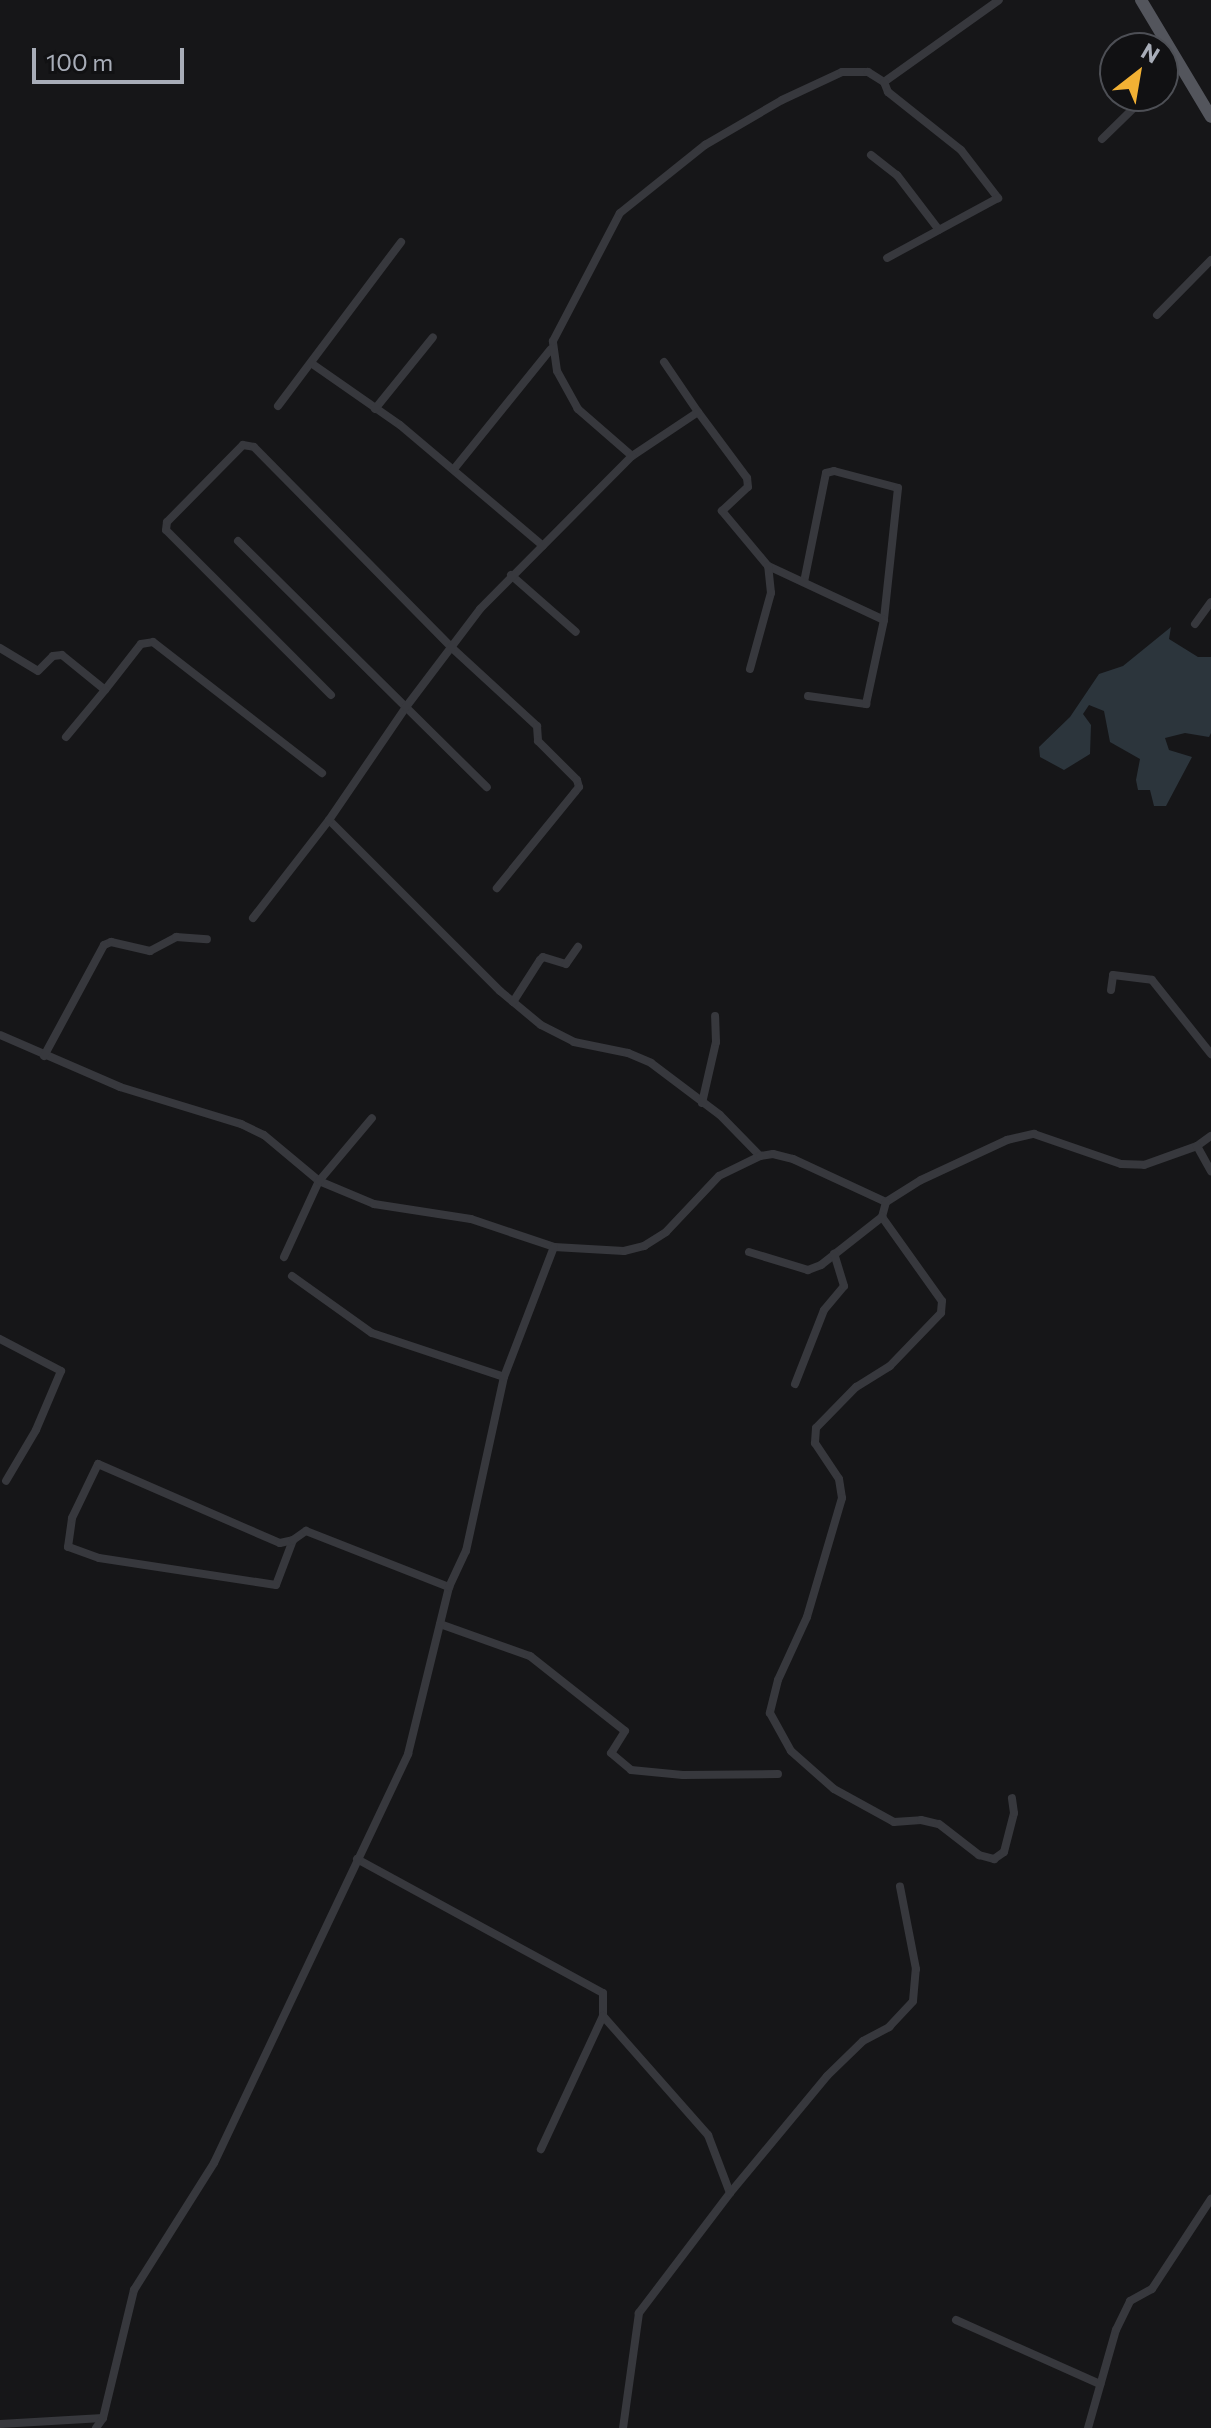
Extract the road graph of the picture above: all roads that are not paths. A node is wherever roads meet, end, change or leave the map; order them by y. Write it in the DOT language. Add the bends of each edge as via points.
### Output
graph roads {
  1 [pos="999,0"];
  2 [pos="1141,0"];
  3 [pos="1160,32"];
  4 [pos="1179,66"];
  5 [pos="884,82"];
  6 [pos="1130,112"];
  7 [pos="1211,117"];
  8 [pos="1102,139"];
  9 [pos="871,155"];
  10 [pos="939,230"];
  11 [pos="401,242"];
  12 [pos="887,258"];
  13 [pos="1211,260"];
  14 [pos="1157,315"];
  15 [pos="433,337"];
  16 [pos="551,349"];
  17 [pos="664,362"];
  18 [pos="311,363"];
  19 [pos="278,406"];
  20 [pos="375,409"];
  21 [pos="698,412"];
  22 [pos="632,456"];
  23 [pos="454,469"];
  24 [pos="238,541"];
  25 [pos="543,546"];
  26 [pos="768,566"];
  27 [pos="511,575"];
  28 [pos="804,582"];
  29 [pos="1211,602"];
  30 [pos="884,620"];
  31 [pos="1195,624"];
  32 [pos="576,632"];
  33 [pos="451,647"];
  34 [pos="0,648"];
  35 [pos="750,669"];
  36 [pos="105,690"];
  37 [pos="331,695"];
  38 [pos="808,696"];
  39 [pos="406,707"];
  40 [pos="66,737"];
  41 [pos="322,773"];
  42 [pos="487,787"];
  43 [pos="329,820"];
  44 [pos="497,888"];
  45 [pos="253,918"];
  46 [pos="207,939"];
  47 [pos="578,947"];
  48 [pos="1111,990"];
  49 [pos="513,1002"];
  50 [pos="715,1016"];
  51 [pos="1,1037"];
  52 [pos="1211,1054"];
  53 [pos="44,1056"];
  54 [pos="702,1103"];
  55 [pos="372,1118"];
  56 [pos="1211,1136"];
  57 [pos="1197,1146"];
  58 [pos="760,1156"];
  59 [pos="1211,1171"];
  60 [pos="319,1181"];
  61 [pos="886,1202"];
  62 [pos="882,1217"];
  63 [pos="554,1247"];
  64 [pos="749,1252"];
  65 [pos="834,1254"];
  66 [pos="284,1257"];
  67 [pos="292,1276"];
  68 [pos="0,1339"];
  69 [pos="504,1377"];
  70 [pos="795,1384"];
  71 [pos="6,1481"];
  72 [pos="293,1540"];
  73 [pos="449,1587"];
  74 [pos="440,1624"];
  75 [pos="778,1774"];
  76 [pos="1012,1798"];
  77 [pos="357,1859"];
  78 [pos="900,1887"];
  79 [pos="603,2016"];
  80 [pos="541,2149"];
  81 [pos="730,2193"];
  82 [pos="1211,2199"];
  83 [pos="956,2320"];
  84 [pos="1100,2384"];
  85 [pos="103,2418"];
  86 [pos="0,2424"];
  87 [pos="96,2428"];
  88 [pos="623,2428"];
  89 [pos="1088,2428"];
  1 -- 5 [label="street"];
  2 -- 3 [label="main road"];
  4 -- 7 [label="main road"];
  5 -- 10 [label="street" via="888,92 961,150 998,198"];
  5 -- 16 [label="street" via="868,72 842,72 782,100 693,155 620,213"];
  6 -- 8 [label="street"];
  9 -- 10 [label="street" via="897,175"];
  10 -- 12 [label="street"];
  11 -- 18 [label="street"];
  13 -- 14 [label="street"];
  15 -- 20 [label="street"];
  16 -- 22 [label="street" via="578,409"];
  16 -- 23 [label="street"];
  17 -- 21 [label="street"];
  18 -- 19 [label="street"];
  18 -- 20 [label="street"];
  20 -- 23 [label="street"];
  21 -- 22 [label="street"];
  21 -- 26 [label="street" via="747,478 748,487 722,511"];
  22 -- 25 [label="street"];
  23 -- 25 [label="street"];
  24 -- 39 [label="street"];
  25 -- 27 [label="street"];
  26 -- 28 [label="street"];
  26 -- 35 [label="street" via="771,593"];
  27 -- 32 [label="street"];
  27 -- 33 [label="street"];
  28 -- 30 [label="street"];
  28 -- 30 [label="street" via="826,473 892,484 899,500"];
  29 -- 31 [label="street"];
  30 -- 38 [label="street" via="866,704"];
  33 -- 37 [label="street" via="254,447 243,445 167,522 166,530"];
  33 -- 39 [label="street"];
  33 -- 44 [label="street" via="537,726 538,741 572,772 579,787"];
  34 -- 36 [label="street" via="38,671 53,656 62,655"];
  36 -- 40 [label="street"];
  36 -- 41 [label="street" via="141,644 153,642"];
  39 -- 42 [label="street"];
  39 -- 43 [label="street"];
  43 -- 45 [label="street"];
  43 -- 49 [label="street"];
  46 -- 53 [label="street" via="176,937 150,951 104,945"];
  47 -- 49 [label="street" via="566,964 540,960"];
  48 -- 52 [label="street" via="1113,975 1152,980"];
  49 -- 54 [label="street" via="574,1042 651,1063"];
  50 -- 54 [label="street" via="715,1053"];
  51 -- 53 [label="street"];
  53 -- 60 [label="street" via="120,1087 241,1124 264,1135"];
  54 -- 58 [label="street"];
  55 -- 60 [label="street"];
  56 -- 57 [label="street"];
  57 -- 59 [label="street"];
  57 -- 61 [label="street" via="1144,1165 1121,1164 1034,1134 1007,1140 935,1173"];
  58 -- 61 [label="street" via="793,1159"];
  58 -- 63 [label="street" via="719,1176 677,1222 644,1246 624,1251"];
  60 -- 63 [label="street" via="374,1204 471,1219"];
  60 -- 66 [label="street"];
  61 -- 62 [label="street"];
  62 -- 65 [label="street"];
  62 -- 76 [label="street" via="942,1301 941,1313 890,1366 856,1387 816,1428 815,1443 839,1479 842,1498 807,1617 778,1680 770,1713 791,1751 834,1789 894,1822 939,1824 979,1855 994,1859 1004,1852 1014,1813"];
  63 -- 69 [label="street"];
  64 -- 65 [label="street" via="808,1270"];
  65 -- 70 [label="street" via="844,1286 824,1310"];
  67 -- 69 [label="street" via="372,1333"];
  68 -- 71 [label="street" via="61,1371 36,1430"];
  69 -- 73 [label="street" via="466,1551"];
  72 -- 72 [label="street" via="280,1543 98,1464 72,1518 68,1547 99,1558 276,1585"];
  72 -- 73 [label="street" via="306,1531"];
  73 -- 74 [label="street"];
  74 -- 75 [label="street" via="530,1656 625,1731 611,1753 631,1770"];
  74 -- 77 [label="street" via="408,1754"];
  77 -- 79 [label="street" via="603,1993"];
  77 -- 85 [label="street" via="214,2163 134,2290"];
  78 -- 81 [label="street" via="916,1969 913,2001 827,2076"];
  79 -- 80 [label="street"];
  79 -- 81 [label="street" via="708,2135"];
  81 -- 88 [label="street" via="639,2313"];
  82 -- 84 [label="street" via="1152,2289 1130,2301"];
  83 -- 84 [label="street"];
  84 -- 89 [label="street"];
  85 -- 86 [label="street"];
  85 -- 87 [label="street"];
}
